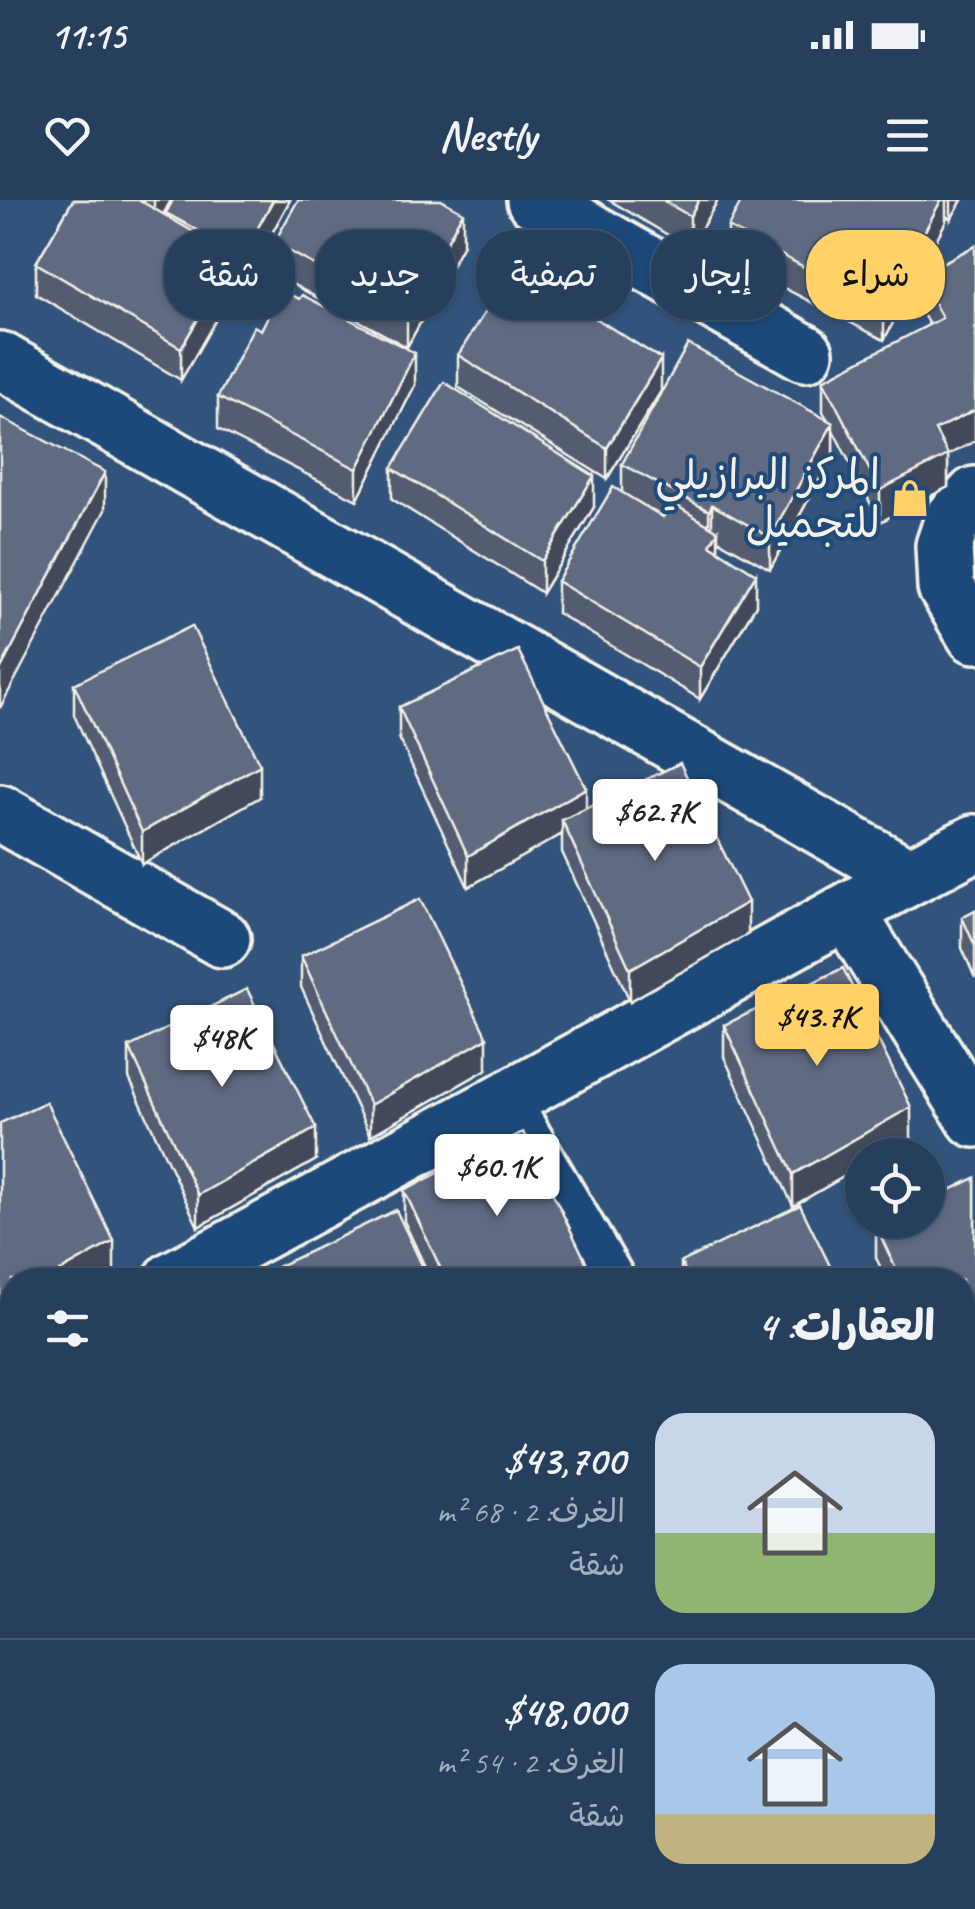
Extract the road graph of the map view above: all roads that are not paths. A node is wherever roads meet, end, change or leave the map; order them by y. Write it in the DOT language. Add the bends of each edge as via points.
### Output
graph roads {
  1 [pos="535,200"];
  2 [pos="805,353"];
  3 [pos="0,360"];
  4 [pos="975,495"];
  5 [pos="975,635"];
  6 [pos="0,813"];
  7 [pos="975,844"];
  8 [pos="909,877"];
  9 [pos="847,912"];
  10 [pos="222,939"];
  11 [pos="502,1102"];
  12 [pos="975,1119"];
  13 [pos="195,1268"];
  14 [pos="599,1268"];
  1 -- 2 [label="street"];
  3 -- 8 [label="street"];
  4 -- 5 [label="street" via="953,519 944,546 946,587"];
  6 -- 10 [label="street"];
  7 -- 8 [label="street"];
  8 -- 9 [label="street"];
  9 -- 11 [label="street"];
  9 -- 12 [label="street"];
  11 -- 13 [label="street"];
  11 -- 14 [label="street"];
}
